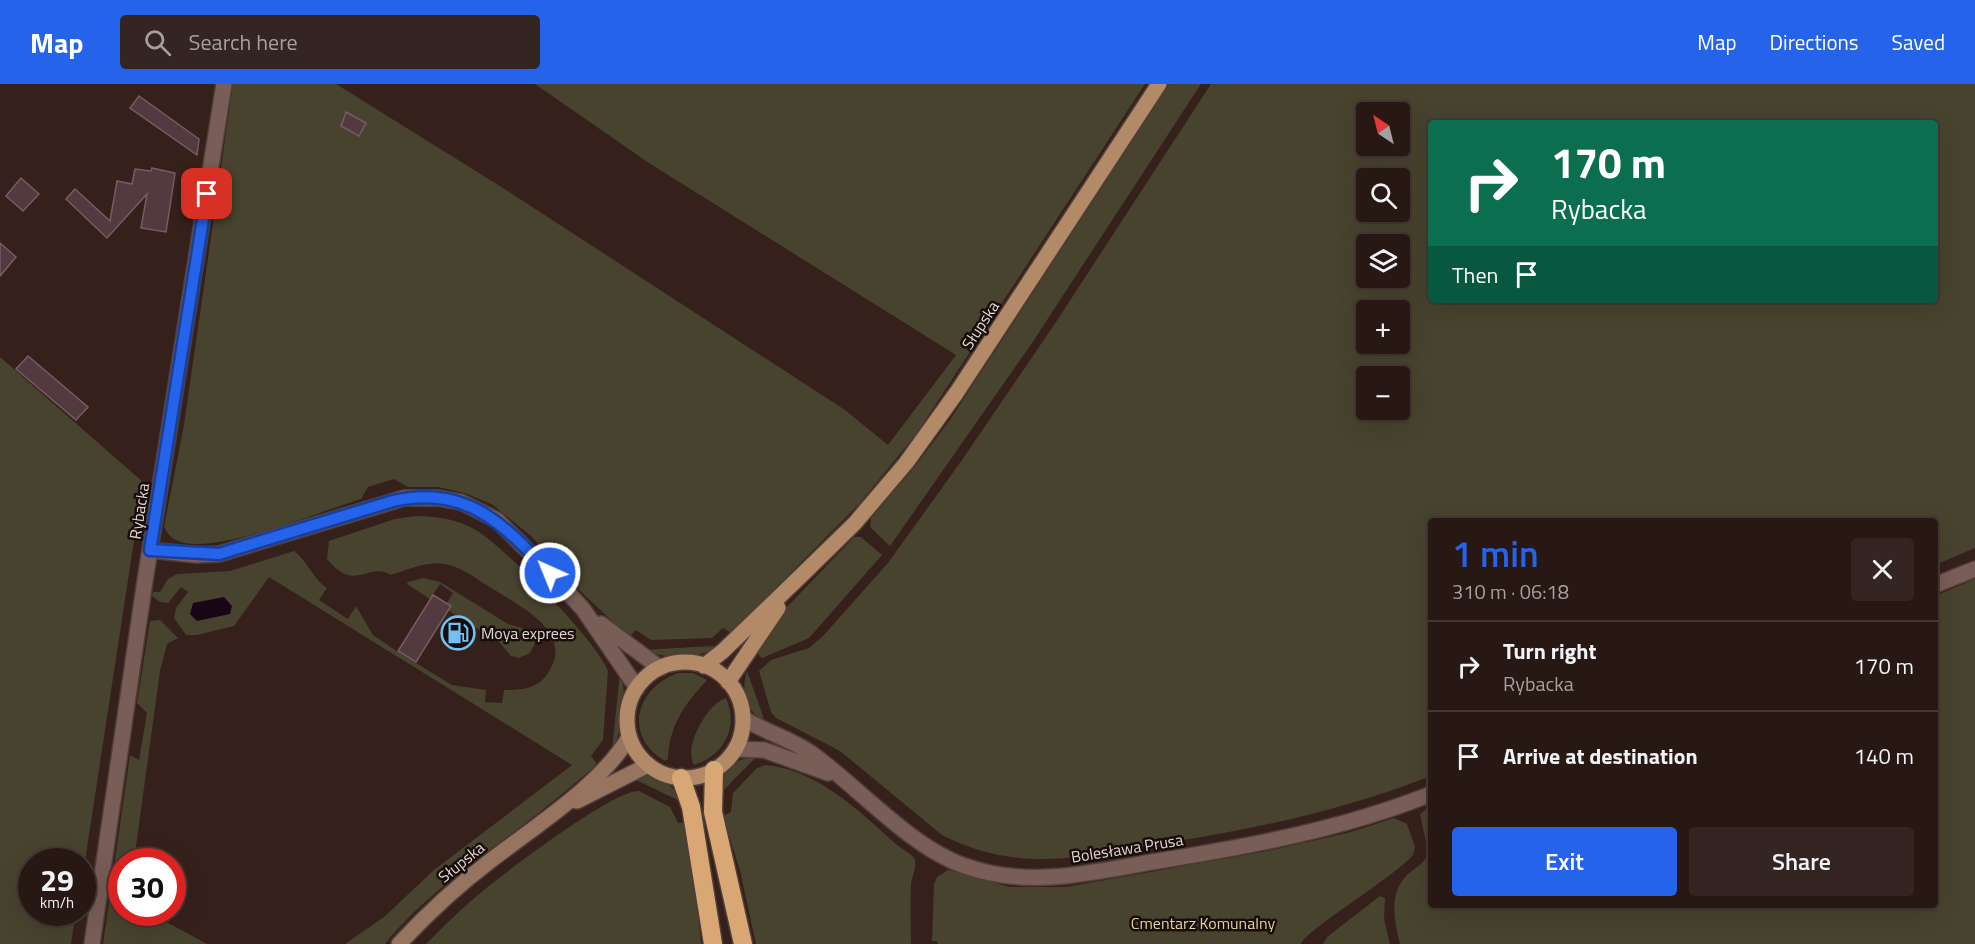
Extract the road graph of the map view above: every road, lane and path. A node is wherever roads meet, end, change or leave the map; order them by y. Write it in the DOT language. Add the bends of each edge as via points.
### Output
graph roads {
  1 [pos="224,84"];
  2 [pos="1159,84"];
  3 [pos="150,550"];
  4 [pos="809,568"];
  5 [pos="1975,568"];
  6 [pos="1938,584"];
  7 [pos="582,609"];
  8 [pos="704,666"];
  9 [pos="660,668"];
  10 [pos="728,682"];
  11 [pos="637,688"];
  12 [pos="743,718"];
  13 [pos="629,737"];
  14 [pos="735,749"];
  15 [pos="648,765"];
  16 [pos="714,771"];
  17 [pos="681,778"];
  18 [pos="850,782"];
  19 [pos="1428,795"];
  20 [pos="553,814"];
  21 [pos="92,944"];
  22 [pos="399,944"];
  23 [pos="712,944"];
  24 [pos="743,944"];
  1 -- 3 [label="street, Rybacka"];
  2 -- 4 [label="main road, Słupska" via="924,439 866,510"];
  3 -- 7 [label="street" via="219,554 393,501 438,498 472,506 497,520"];
  3 -- 21 [label="street, Rybacka"];
  4 -- 8 [label="main road, Słupska"];
  4 -- 10 [label="main road, Słupska" via="765,624"];
  5 -- 6 [label="street"];
  7 -- 9 [label="street"];
  7 -- 11 [label="street"];
  8 -- 9 [label="main road" via="682,662"];
  8 -- 10 [label="main road"];
  9 -- 11 [label="main road"];
  10 -- 12 [label="main road" via="736,693"];
  11 -- 13 [label="main road" via="627,711"];
  12 -- 14 [label="main road"];
  12 -- 18 [label="street, Bolesława Prusa" via="813,754"];
  13 -- 15 [label="main road"];
  13 -- 20 [label="main road, Słupska" via="617,756"];
  14 -- 16 [label="main road"];
  14 -- 18 [label="street, Bolesława Prusa" via="764,750"];
  15 -- 17 [label="main road"];
  15 -- 20 [label="main road, Słupska"];
  16 -- 17 [label="main road"];
  16 -- 24 [label="highway" via="713,812"];
  17 -- 23 [label="highway" via="691,807"];
  18 -- 19 [label="street, Bolesława Prusa" via="936,853 963,866 1027,879 1069,876 1245,847 1349,822"];
  20 -- 22 [label="main road, Słupska" via="462,883"];
}
